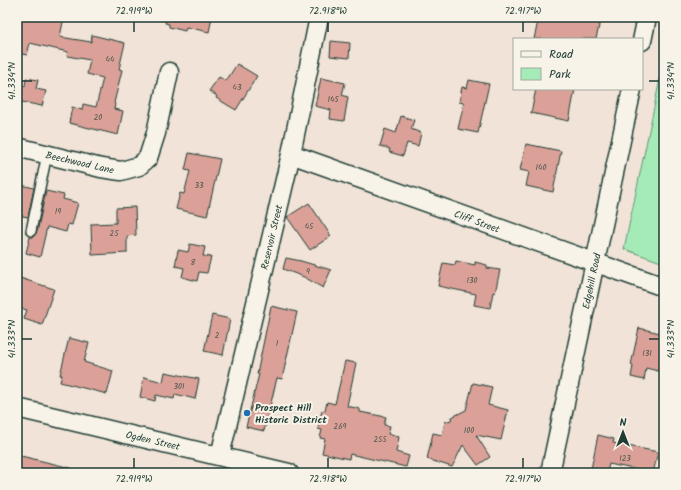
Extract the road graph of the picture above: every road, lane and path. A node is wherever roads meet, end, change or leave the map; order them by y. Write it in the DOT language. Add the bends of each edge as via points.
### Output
graph roads {
  1 [pos="319,17"];
  2 [pos="647,17"];
  3 [pos="643,38"];
  4 [pos="168,72"];
  5 [pos="632,90"];
  6 [pos="17,147"];
  7 [pos="47,154"];
  8 [pos="291,154"];
  9 [pos="31,231"];
  10 [pos="595,263"];
  11 [pos="664,287"];
  12 [pos="17,408"];
  13 [pos="220,456"];
  14 [pos="289,473"];
  15 [pos="550,473"];
  1 -- 8 [label="street, Reservoir Street"];
  2 -- 3 [label="street"];
  4 -- 7 [label="street, Beechwood Lane" via="148,158 139,166 121,171"];
  5 -- 10 [label="street, Edgehill Road"];
  6 -- 7 [label="street, Beechwood Lane"];
  7 -- 9 [label="lane"];
  8 -- 10 [label="street, Cliff Street"];
  8 -- 13 [label="street, Reservoir Street"];
  10 -- 11 [label="street, Cliff Street"];
  10 -- 15 [label="street, Edgehill Road"];
  12 -- 13 [label="street, Ogden Street"];
  13 -- 14 [label="street, Ogden Street"];
}
